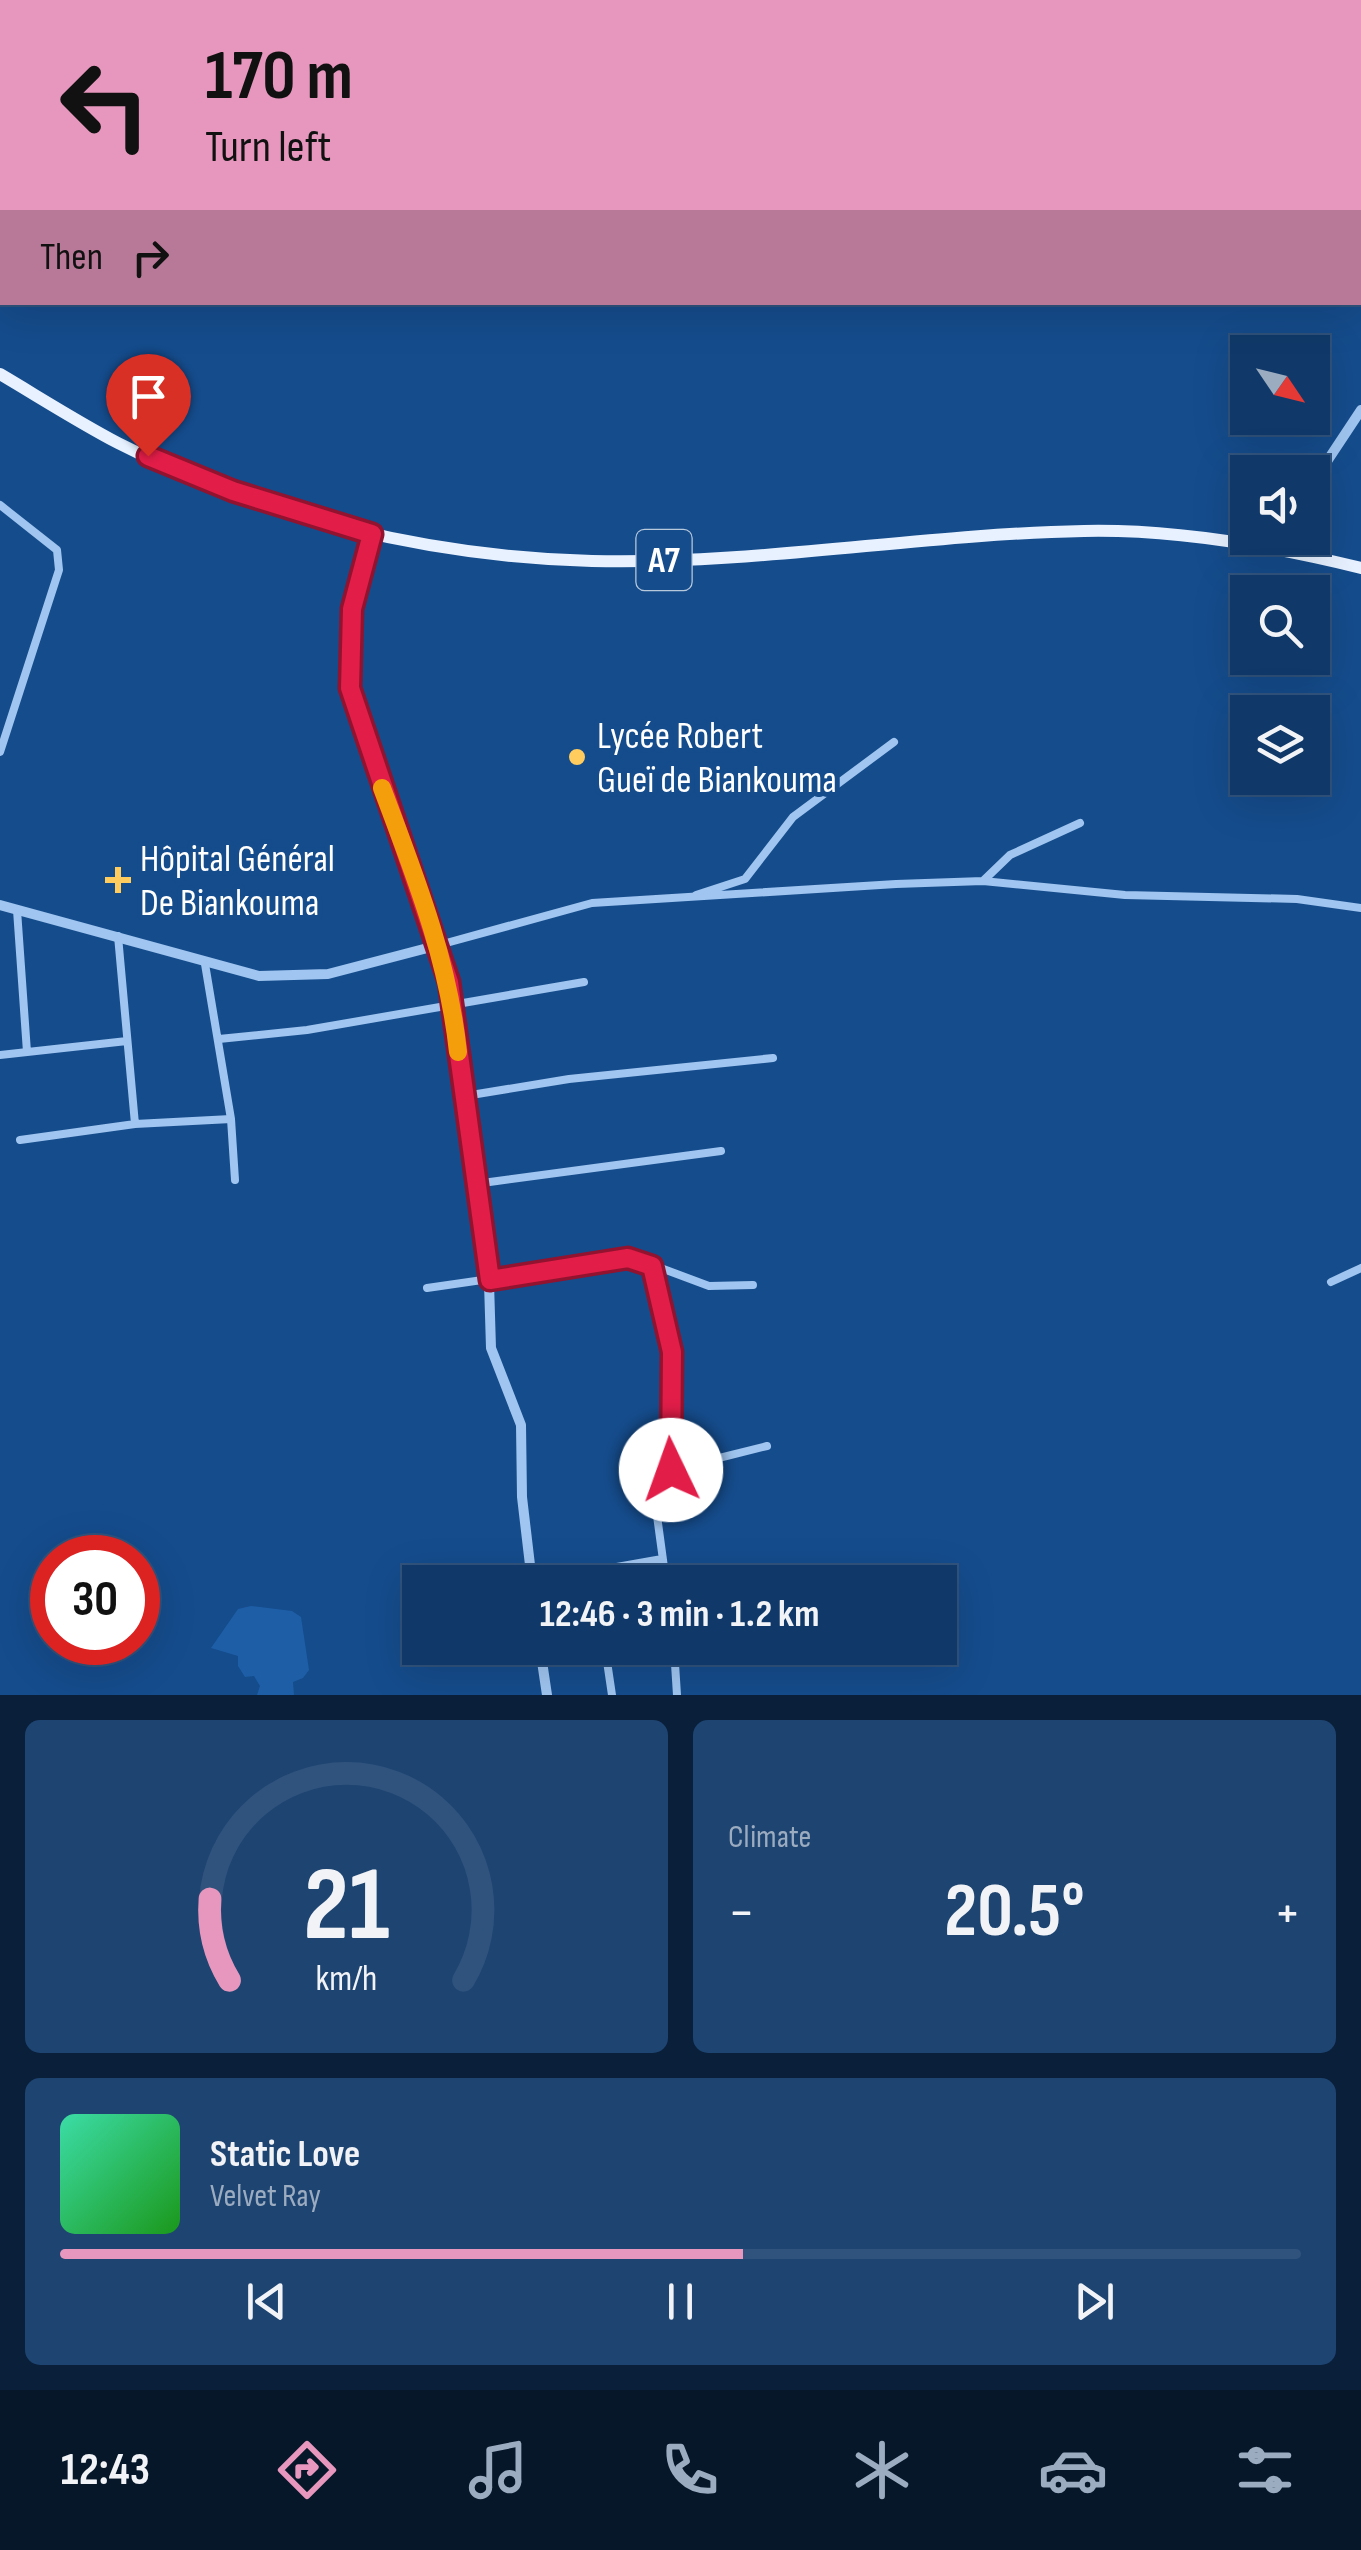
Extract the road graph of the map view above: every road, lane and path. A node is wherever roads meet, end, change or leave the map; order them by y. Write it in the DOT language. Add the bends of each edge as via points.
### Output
graph roads {
  1 [pos="0,374"];
  2 [pos="1361,410"];
  3 [pos="1330,457"];
  4 [pos="0,505"];
  5 [pos="372,534"];
  6 [pos="1230,542"];
  7 [pos="1306,555"];
  8 [pos="1361,568"];
  9 [pos="894,742"];
  10 [pos="0,752"];
  11 [pos="1080,822"];
  12 [pos="983,881"];
  13 [pos="692,897"];
  14 [pos="0,906"];
  15 [pos="1361,908"];
  16 [pos="17,910"];
  17 [pos="118,936"];
  18 [pos="439,945"];
  19 [pos="204,964"];
  20 [pos="584,982"];
  21 [pos="453,1003"];
  22 [pos="219,1039"];
  23 [pos="128,1041"];
  24 [pos="28,1052"];
  25 [pos="0,1055"];
  26 [pos="773,1058"];
  27 [pos="465,1096"];
  28 [pos="232,1119"];
  29 [pos="135,1124"];
  30 [pos="20,1140"];
  31 [pos="721,1151"];
  32 [pos="235,1180"];
  33 [pos="474,1184"];
  34 [pos="652,1266"];
  35 [pos="1361,1268"];
  36 [pos="490,1280"];
  37 [pos="1331,1282"];
  38 [pos="753,1284"];
  39 [pos="427,1288"];
  40 [pos="767,1446"];
  41 [pos="671,1470"];
  42 [pos="662,1558"];
  43 [pos="530,1565"];
  44 [pos="619,1565"];
  45 [pos="663,1565"];
  46 [pos="543,1665"];
  47 [pos="608,1665"];
  48 [pos="675,1665"];
  49 [pos="547,1695"];
  50 [pos="612,1695"];
  51 [pos="678,1695"];
  1 -- 5 [label="main road, A7" via="119,444 206,482"];
  2 -- 3 [label="street"];
  4 -- 10 [label="street" via="57,550 60,570"];
  5 -- 6 [label="main road, A7" via="590,561 698,560 1088,531"];
  5 -- 18 [label="street" via="352,609 350,688"];
  7 -- 8 [label="main road, A7"];
  9 -- 13 [label="street" via="794,816 745,879"];
  11 -- 12 [label="street" via="1010,855"];
  12 -- 13 [label="street"];
  12 -- 15 [label="street"];
  13 -- 18 [label="street" via="592,903"];
  14 -- 16 [label="street"];
  16 -- 17 [label="street"];
  16 -- 24 [label="street"];
  17 -- 19 [label="street"];
  17 -- 23 [label="street"];
  18 -- 19 [label="street" via="328,974 259,976"];
  18 -- 21 [label="street"];
  19 -- 22 [label="street"];
  20 -- 21 [label="street"];
  21 -- 22 [label="street"];
  21 -- 27 [label="street"];
  22 -- 28 [label="street"];
  23 -- 24 [label="street"];
  23 -- 29 [label="street"];
  24 -- 25 [label="street"];
  26 -- 27 [label="street"];
  27 -- 33 [label="street"];
  28 -- 29 [label="street"];
  28 -- 32 [label="street"];
  29 -- 30 [label="street"];
  31 -- 33 [label="street"];
  33 -- 36 [label="street"];
  34 -- 36 [label="street" via="618,1259"];
  34 -- 38 [label="street" via="709,1286"];
  34 -- 41 [label="street" via="672,1352"];
  35 -- 37 [label="street"];
  36 -- 39 [label="street"];
  36 -- 43 [label="street" via="491,1348 521,1426"];
  40 -- 41 [label="street"];
  41 -- 42 [label="street" via="655,1491"];
  42 -- 44 [label="street"];
  42 -- 45 [label="street"];
  46 -- 49 [label="street"];
  47 -- 50 [label="street"];
  48 -- 51 [label="street"];
}
